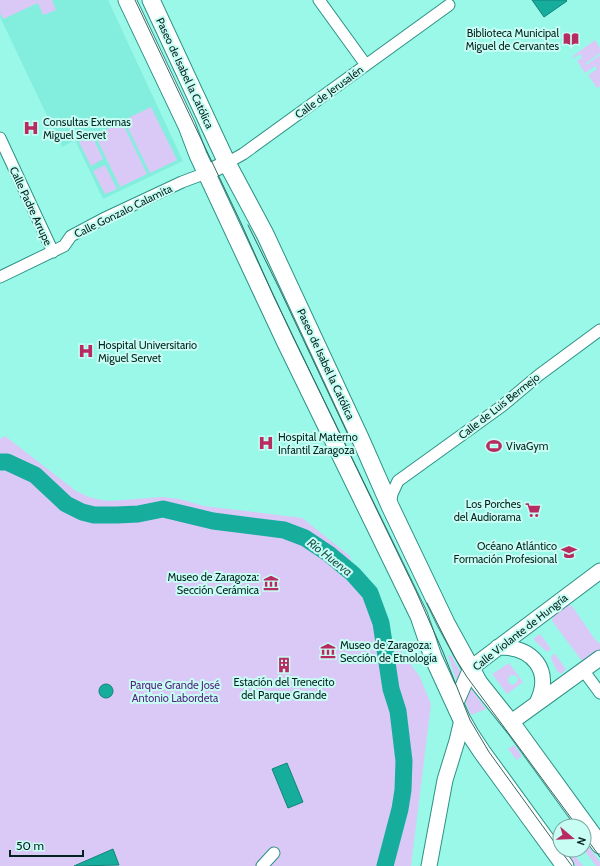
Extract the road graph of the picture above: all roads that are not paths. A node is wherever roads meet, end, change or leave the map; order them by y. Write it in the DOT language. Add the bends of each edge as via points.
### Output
graph roads {
  1 [pos="127,0"];
  2 [pos="151,0"];
  3 [pos="319,0"];
  4 [pos="449,5"];
  5 [pos="366,65"];
  6 [pos="0,138"];
  7 [pos="227,163"];
  8 [pos="206,173"];
  9 [pos="53,252"];
  10 [pos="0,277"];
  11 [pos="600,330"];
  12 [pos="377,474"];
  13 [pos="398,481"];
  14 [pos="390,506"];
  15 [pos="600,571"];
  16 [pos="498,647"];
  17 [pos="600,658"];
  18 [pos="471,668"];
  19 [pos="583,670"];
  20 [pos="600,693"];
  21 [pos="537,703"];
  22 [pos="459,712"];
  23 [pos="510,723"];
  24 [pos="600,845"];
  25 [pos="274,853"];
  26 [pos="262,866"];
  27 [pos="429,866"];
  28 [pos="565,866"];
  1 -- 8 [label="main road, Paseo de Isabel la Católica" via="187,126"];
  2 -- 7 [label="main road, Paseo de Isabel la Católica"];
  3 -- 5 [label="street"];
  4 -- 5 [label="street, Calle de Jerusalén"];
  5 -- 7 [label="street, Calle de Jerusalén"];
  6 -- 9 [label="street, Calle Padre Arrupe"];
  7 -- 8 [label="main road, Calle de Jerusalén"];
  7 -- 12 [label="main road, Paseo de Isabel la Católica" via="264,234"];
  8 -- 9 [label="street, Calle Gonzalo Calamita" via="103,219 71,236 64,246"];
  8 -- 22 [label="main road, Paseo de Isabel la Católica" via="419,616 433,657"];
  9 -- 10 [label="street, Calle Gonzalo Calamita"];
  11 -- 13 [label="street, Calle de Luis Bermejo" via="502,406"];
  12 -- 13 [label="street"];
  12 -- 14 [label="main road, Paseo de Isabel la Católica"];
  13 -- 14 [label="street"];
  14 -- 18 [label="main road, Paseo de Isabel la Católica" via="446,623"];
  15 -- 16 [label="main road, Calle Violante de Hungría"];
  16 -- 18 [label="main road, Calle Violante de Hungría"];
  16 -- 21 [label="main road" via="523,651 537,663 542,673 543,684 542,694"];
  17 -- 19 [label="main road"];
  18 -- 22 [label="main road, Calle Violante de Hungría"];
  18 -- 23 [label="main road, Paseo de Isabel la Católica" via="479,683"];
  19 -- 20 [label="street"];
  19 -- 21 [label="main road"];
  21 -- 23 [label="main road"];
  22 -- 27 [label="main road, Calle Violante de Hungría" via="457,741 443,786"];
  22 -- 28 [label="main road, Paseo de Isabel la Católica" via="482,752"];
  23 -- 24 [label="main road, Paseo de Isabel la Católica"];
  25 -- 26 [label="street"];
}
